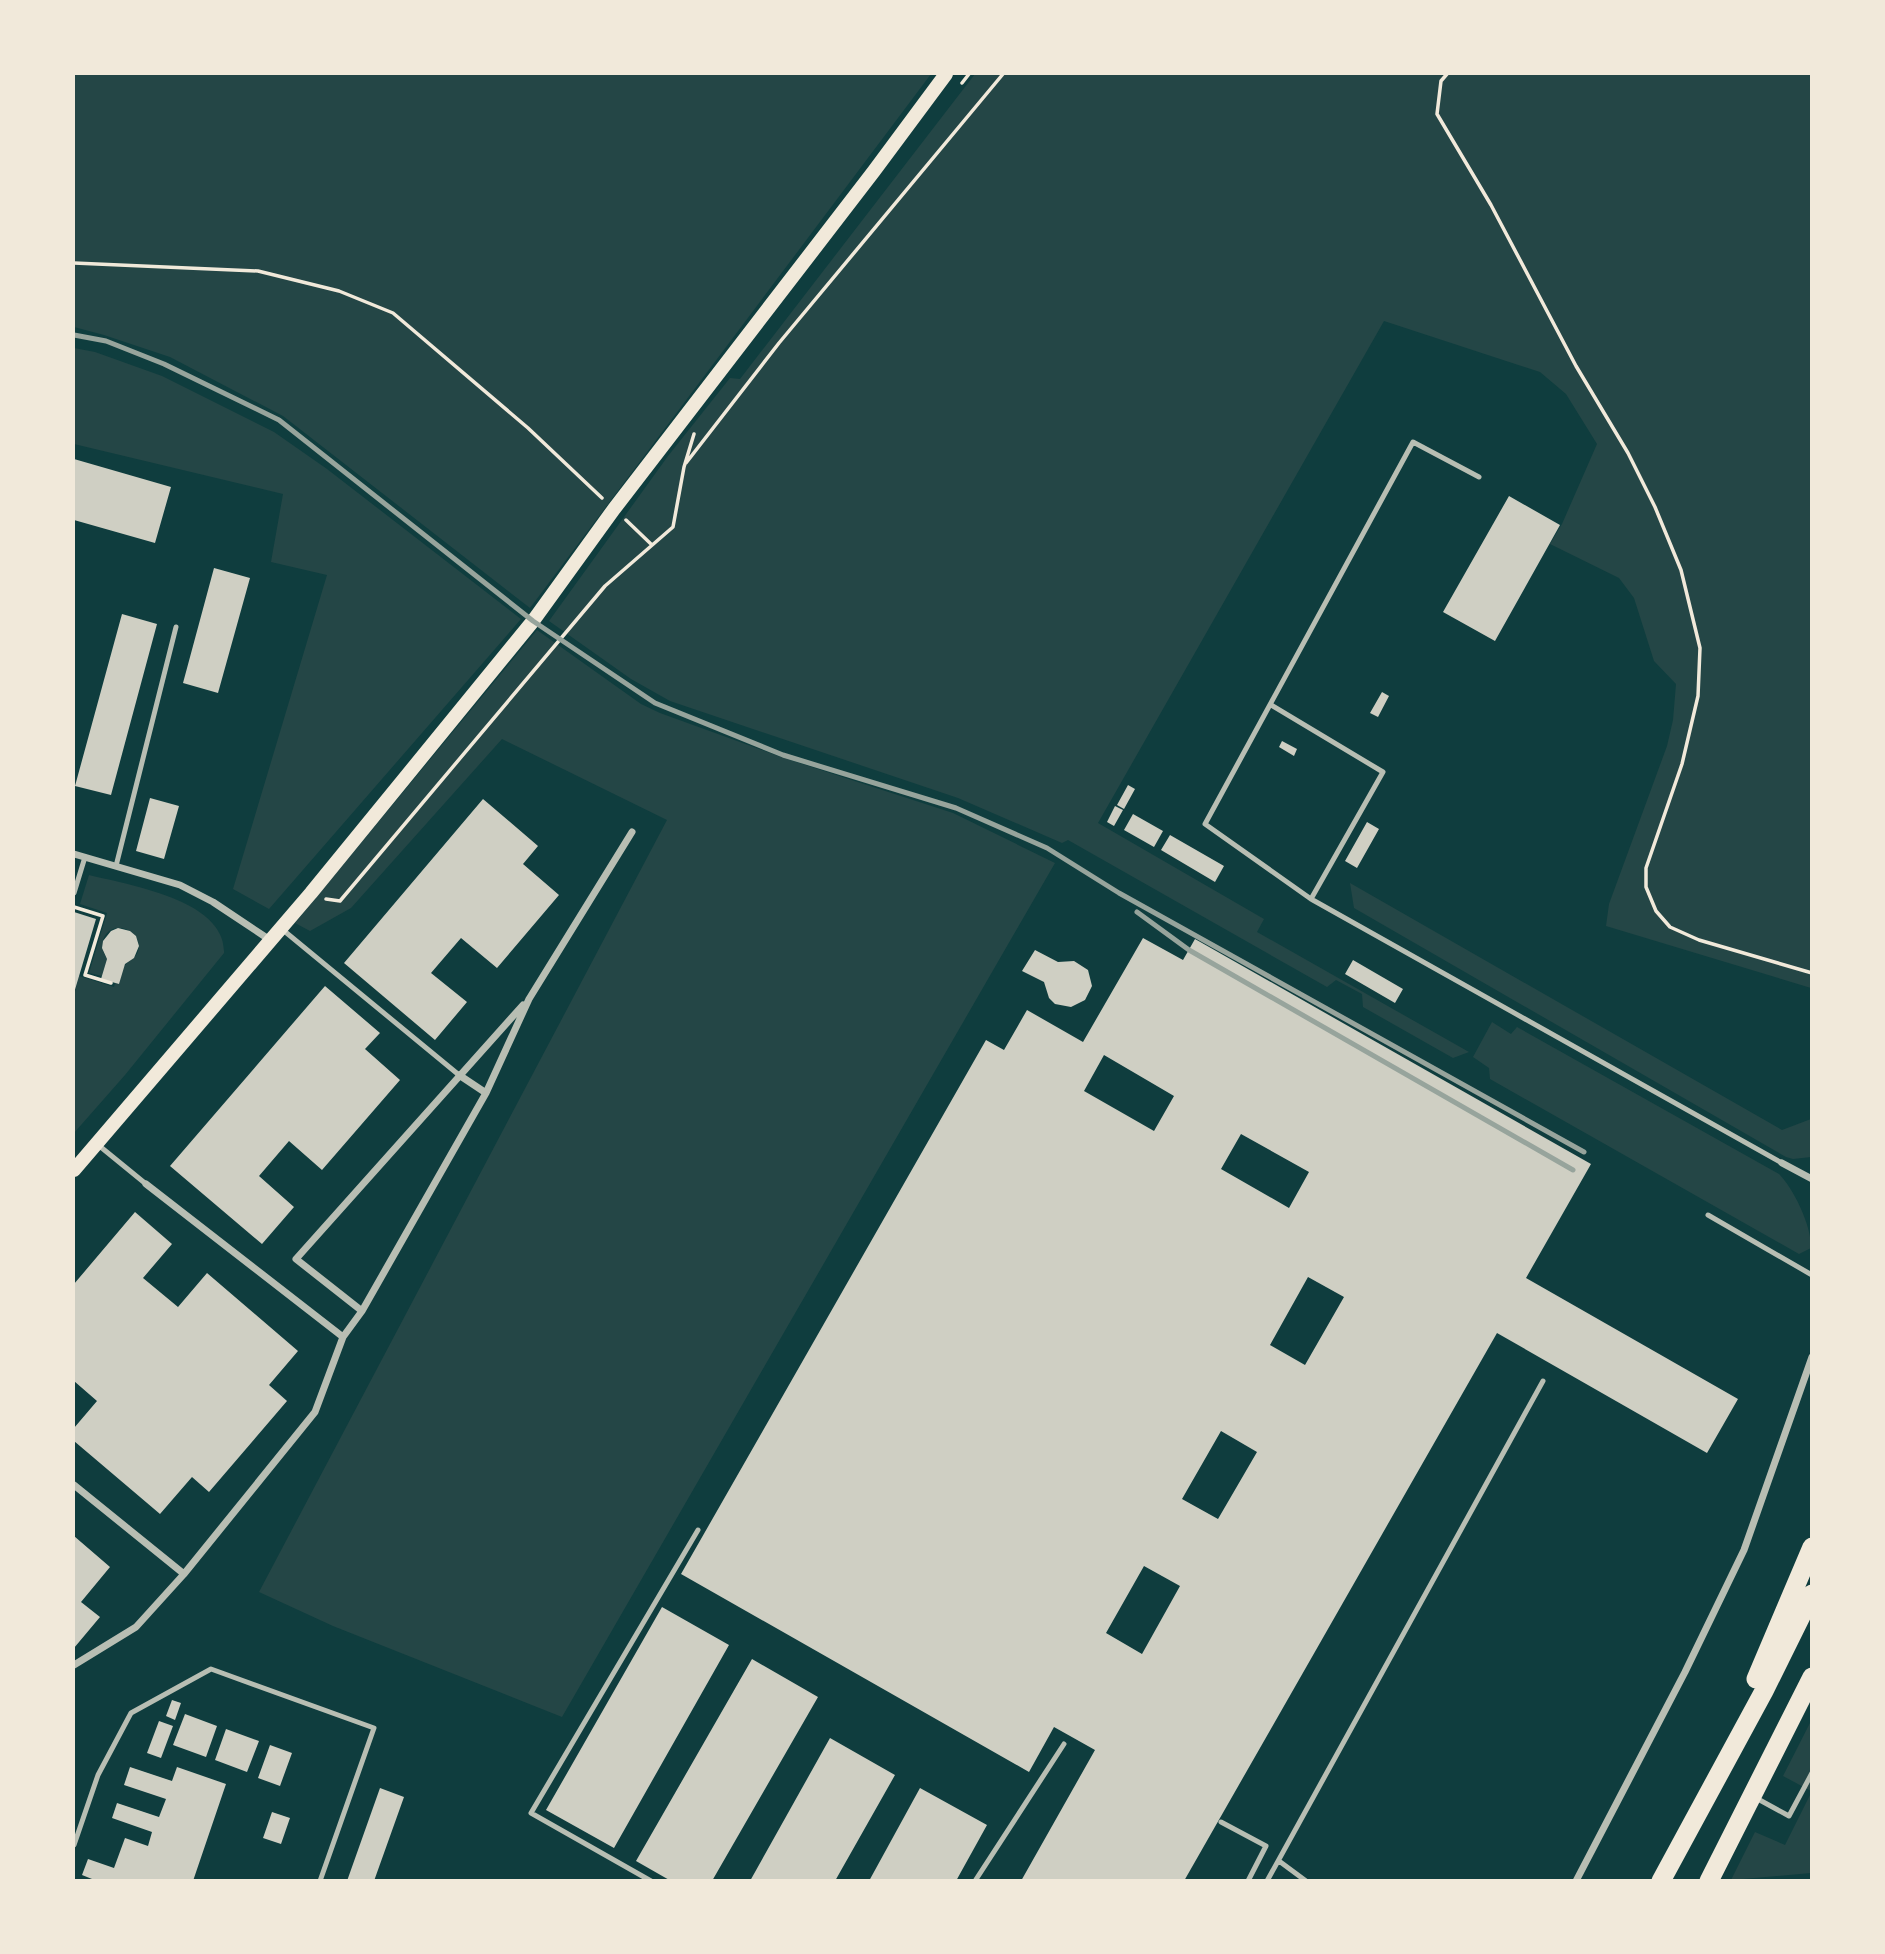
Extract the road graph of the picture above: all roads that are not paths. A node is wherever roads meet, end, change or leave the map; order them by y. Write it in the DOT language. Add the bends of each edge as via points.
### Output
graph roads {
  1 [pos="946,74"];
  2 [pos="1479,477"];
  3 [pos="176,627"];
  4 [pos="1272,705"];
  5 [pos="632,832"];
  6 [pos="74,854"];
  7 [pos="85,857"];
  8 [pos="116,866"];
  9 [pos="74,893"];
  10 [pos="1311,899"];
  11 [pos="281,928"];
  12 [pos="270,940"];
  13 [pos="529,999"];
  14 [pos="458,1075"];
  15 [pos="486,1093"];
  16 [pos="96,1144"];
  17 [pos="1782,1163"];
  18 [pos="74,1170"];
  19 [pos="1811,1179"];
  20 [pos="146,1184"];
  21 [pos="1708,1215"];
  22 [pos="1811,1275"];
  23 [pos="362,1311"];
  24 [pos="343,1337"];
  25 [pos="1811,1357"];
  26 [pos="1542,1381"];
  27 [pos="74,1485"];
  28 [pos="698,1530"];
  29 [pos="1811,1547"];
  30 [pos="184,1574"];
  31 [pos="1811,1594"];
  32 [pos="74,1665"];
  33 [pos="1811,1677"];
  34 [pos="1064,1744"];
  35 [pos="1811,1773"];
  36 [pos="1753,1796"];
  37 [pos="1694,1821"];
  38 [pos="1222,1822"];
  39 [pos="74,1845"];
  40 [pos="1279,1861"];
  41 [pos="320,1881"];
  42 [pos="651,1881"];
  43 [pos="975,1881"];
  44 [pos="1248,1881"];
  45 [pos="1267,1881"];
  46 [pos="1306,1881"];
  47 [pos="1576,1881"];
  48 [pos="1661,1881"];
  49 [pos="1709,1881"];
  1 -- 11 [label="main road" via="533,621"];
  2 -- 4 [label="lane" via="1413,442"];
  3 -- 8 [label="lane"];
  4 -- 10 [label="lane" via="1205,824"];
  4 -- 10 [label="lane" via="1383,772"];
  5 -- 13 [label="street"];
  6 -- 7 [label="street"];
  7 -- 8 [label="street"];
  7 -- 9 [label="lane"];
  8 -- 12 [label="street" via="180,886"];
  10 -- 17 [label="lane"];
  11 -- 12 [label="main road"];
  11 -- 14 [label="lane"];
  12 -- 16 [label="main road"];
  13 -- 14 [label="street"];
  13 -- 15 [label="street"];
  14 -- 15 [label="street"];
  14 -- 23 [label="street" via="296,1259"];
  15 -- 23 [label="street"];
  16 -- 18 [label="main road"];
  16 -- 20 [label="lane"];
  17 -- 19 [label="street"];
  20 -- 24 [label="street"];
  21 -- 22 [label="lane"];
  23 -- 24 [label="street"];
  24 -- 30 [label="street" via="315,1412"];
  25 -- 47 [label="street" via="1744,1550"];
  26 -- 40 [label="lane"];
  27 -- 30 [label="street"];
  28 -- 42 [label="lane" via="531,1813"];
  29 -- 37 [label="highway"];
  30 -- 32 [label="street" via="136,1627"];
  31 -- 37 [label="highway"];
  33 -- 36 [label="highway"];
  34 -- 43 [label="lane"];
  35 -- 36 [label="lane" via="1789,1816"];
  36 -- 49 [label="highway"];
  37 -- 48 [label="highway"];
  38 -- 44 [label="lane" via="1266,1846"];
  39 -- 41 [label="lane" via="98,1775 131,1713 211,1669 374,1728"];
  40 -- 45 [label="lane"];
  40 -- 46 [label="lane"];
}
